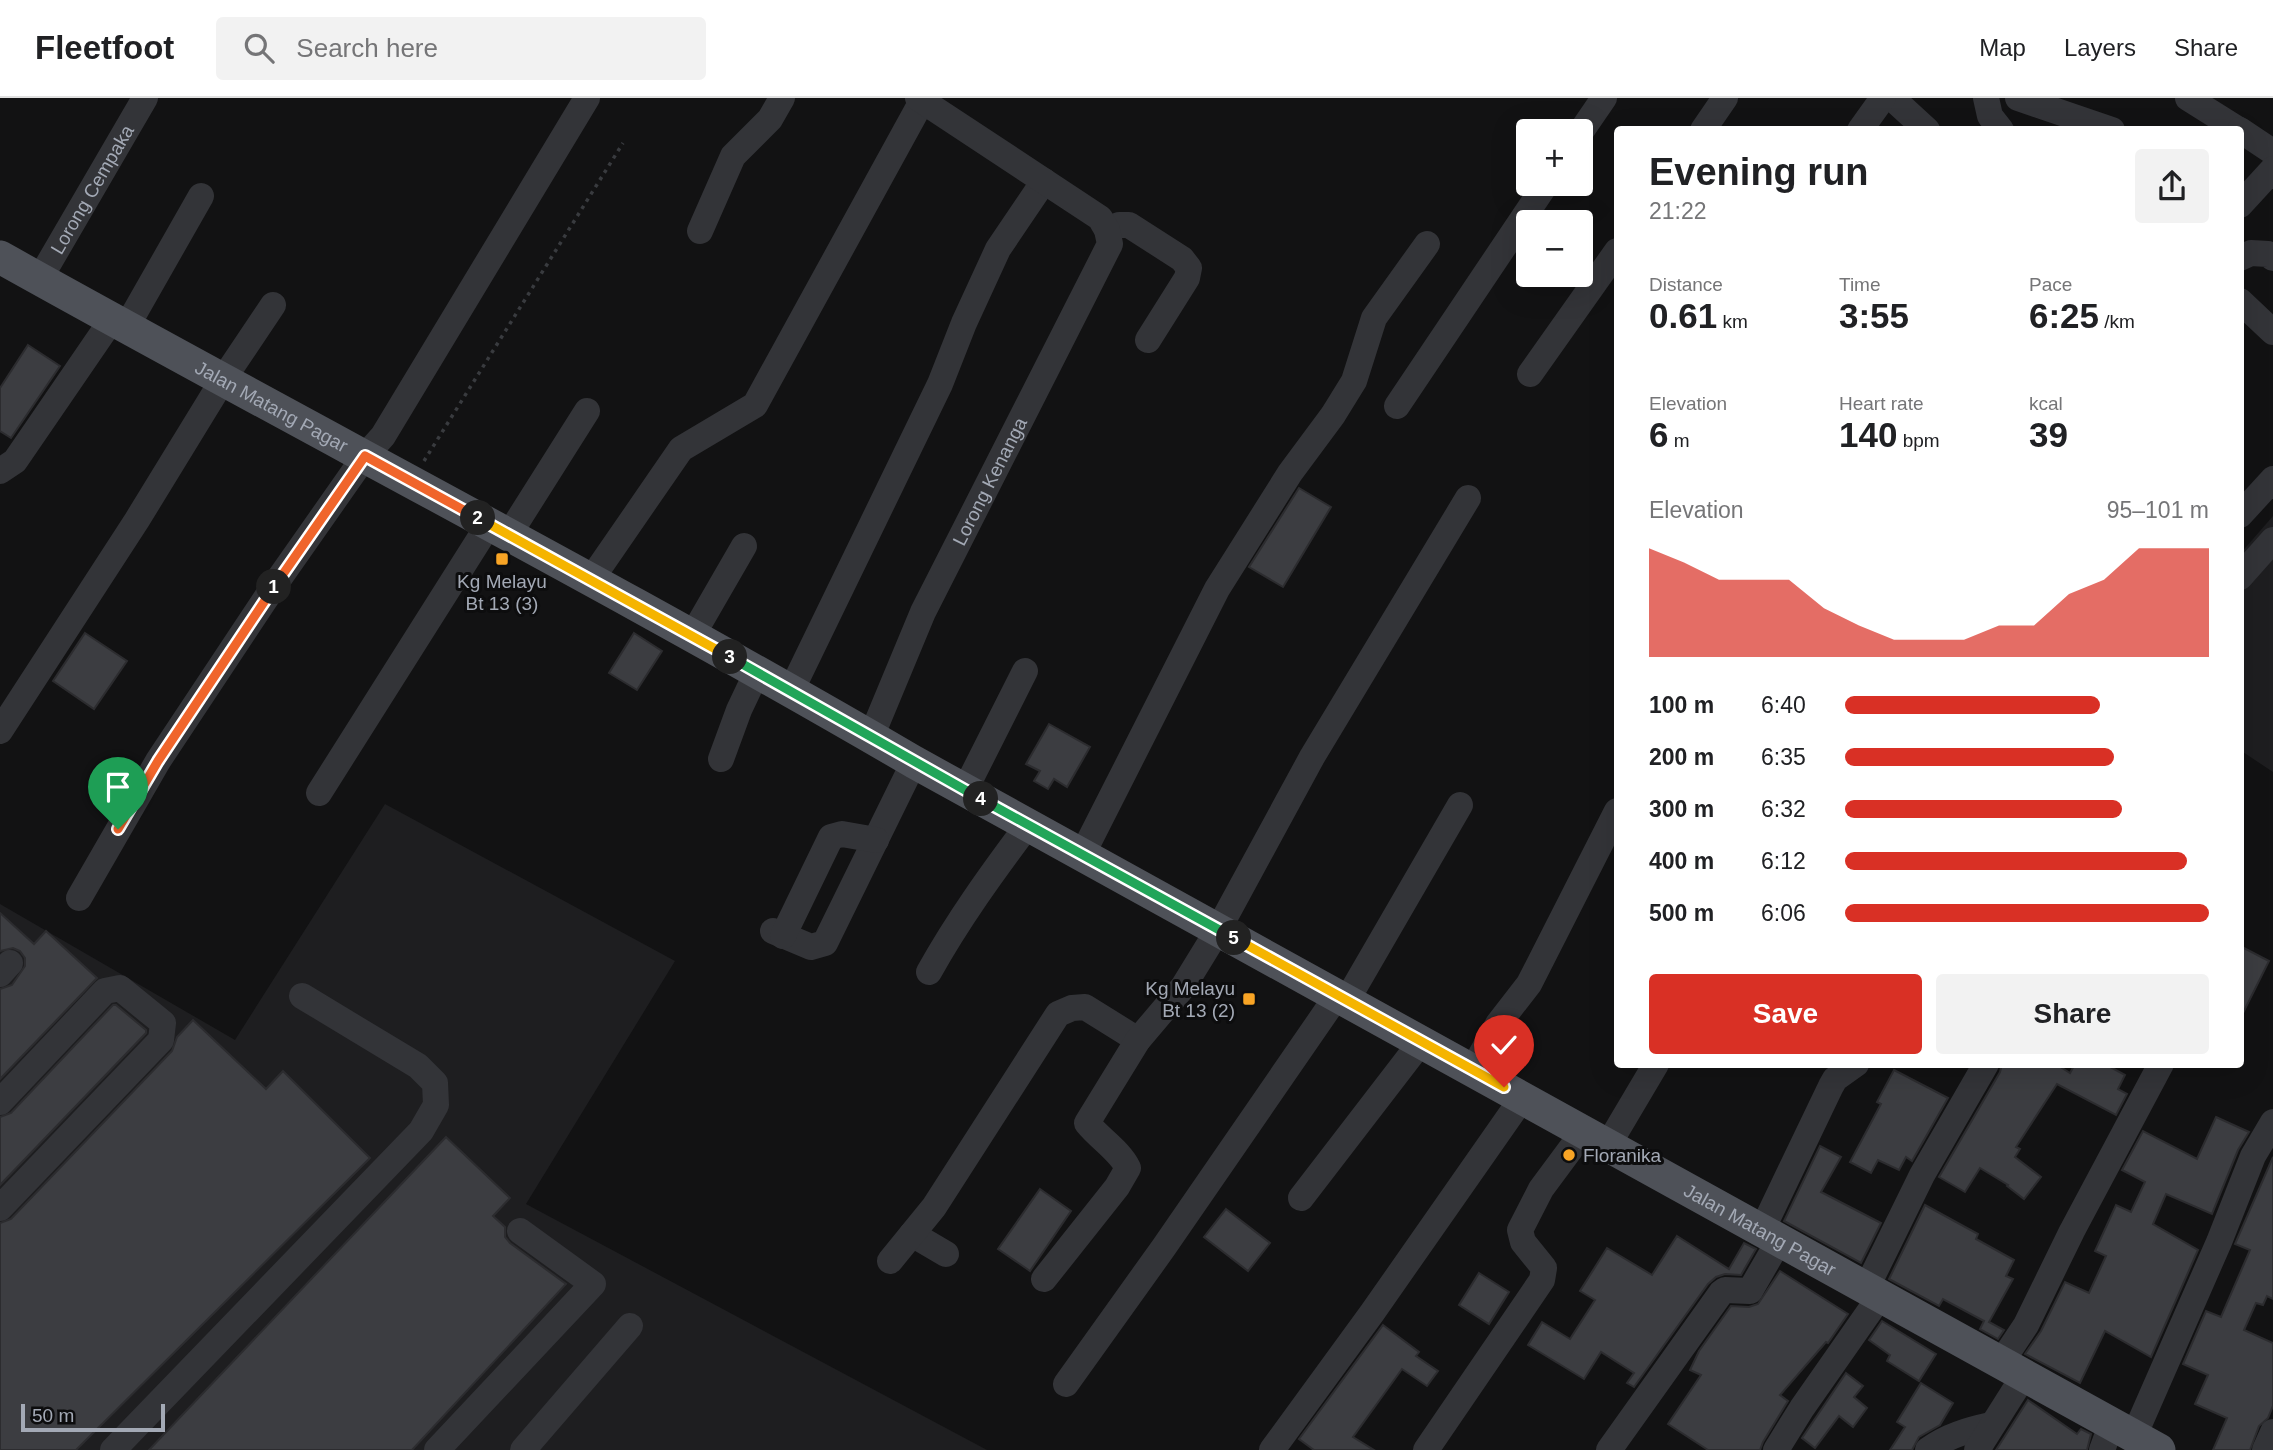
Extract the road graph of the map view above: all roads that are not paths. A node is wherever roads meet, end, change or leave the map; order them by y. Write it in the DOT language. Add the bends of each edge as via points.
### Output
graph roads {
  1 [pos="145,98"];
  2 [pos="587,98"];
  3 [pos="782,98"];
  4 [pos="1604,98"];
  5 [pos="1725,98"];
  6 [pos="1883,98"];
  7 [pos="1892,98"];
  8 [pos="1986,98"];
  9 [pos="2018,98"];
  10 [pos="2188,98"];
  11 [pos="920,100"];
  12 [pos="1590,119"];
  13 [pos="1706,126"];
  14 [pos="1863,126"];
  15 [pos="1923,126"];
  16 [pos="1998,126"];
  17 [pos="2100,126"];
  18 [pos="2233,126"];
  19 [pos="2244,133"];
  20 [pos="2273,152"];
  21 [pos="2273,169"];
  22 [pos="1044,181"];
  23 [pos="201,196"];
  24 [pos="1538,196"];
  25 [pos="2244,201"];
  26 [pos="1107,230"];
  27 [pos="700,231"];
  28 [pos="1427,244"];
  29 [pos="1614,255"];
  30 [pos="2244,256"];
  31 [pos="2273,258"];
  32 [pos="2,263"];
  33 [pos="39,279"];
  34 [pos="274,305"];
  35 [pos="2244,305"];
  36 [pos="120,322"];
  37 [pos="2273,332"];
  38 [pos="1148,340"];
  39 [pos="1530,374"];
  40 [pos="224,378"];
  41 [pos="1397,406"];
  42 [pos="587,411"];
  43 [pos="365,456"];
  44 [pos="0,471"];
  45 [pos="2273,479"];
  46 [pos="1468,498"];
  47 [pos="2244,510"];
  48 [pos="499,530"];
  49 [pos="2273,540"];
  50 [pos="744,547"];
  51 [pos="2244,573"];
  52 [pos="590,581"];
  53 [pos="692,636"];
  54 [pos="1025,671"];
  55 [pos="757,672"];
  56 [pos="791,691"];
  57 [pos="0,731"];
  58 [pos="871,737"];
  59 [pos="721,760"];
  60 [pos="914,762"];
  61 [pos="965,790"];
  62 [pos="319,793"];
  63 [pos="1460,805"];
  64 [pos="1614,817"];
  65 [pos="1028,825"];
  66 [pos="876,840"];
  67 [pos="1082,855"];
  68 [pos="79,898"];
  69 [pos="1218,930"];
  70 [pos="929,972"];
  71 [pos="302,996"];
  72 [pos="1342,998"];
  73 [pos="1138,1040"];
  74 [pos="1421,1042"];
  75 [pos="1653,1068"];
  76 [pos="1850,1068"];
  77 [pos="1984,1068"];
  78 [pos="2159,1068"];
  79 [pos="1473,1069"];
  80 [pos="1523,1097"];
  81 [pos="0,1102"];
  82 [pos="2273,1122"];
  83 [pos="1596,1138"];
  84 [pos="1301,1198"];
  85 [pos="0,1208"];
  86 [pos="520,1231"];
  87 [pos="912,1234"];
  88 [pos="1771,1235"];
  89 [pos="946,1254"];
  90 [pos="890,1261"];
  91 [pos="1044,1279"];
  92 [pos="1874,1291"];
  93 [pos="631,1326"];
  94 [pos="2013,1368"];
  95 [pos="1066,1384"];
  96 [pos="1991,1425"];
  97 [pos="2273,1432"];
  98 [pos="2127,1440"];
  99 [pos="113,1450"];
  100 [pos="437,1450"];
  101 [pos="523,1450"];
  102 [pos="1272,1450"];
  103 [pos="1426,1450"];
  104 [pos="1609,1450"];
  105 [pos="1776,1450"];
  106 [pos="1928,1450"];
  107 [pos="1977,1450"];
  108 [pos="2265,1450"];
  1 -- 33 [label="street, Lorong Cempaka"];
  2 -- 43 [label="street" via="383,436"];
  3 -- 27 [label="street" via="770,119 733,156"];
  4 -- 12 [label="street"];
  5 -- 13 [label="street"];
  6 -- 14 [label="street"];
  7 -- 15 [label="street"];
  8 -- 16 [label="street"];
  9 -- 17 [label="street"];
  10 -- 18 [label="street"];
  11 -- 22 [label="street"];
  11 -- 52 [label="street" via="755,405 681,449"];
  19 -- 20 [label="street"];
  21 -- 25 [label="street"];
  22 -- 26 [label="street" via="1100,218"];
  22 -- 56 [label="street" via="998,249 940,384"];
  23 -- 36 [label="street"];
  24 -- 41 [label="street"];
  26 -- 38 [label="street" via="1129,225 1182,259 1188,268 1187,278"];
  26 -- 58 [label="street, Lorong Kenanga" via="1110,244 923,612"];
  28 -- 67 [label="street" via="1374,318 1354,381 1334,415 1290,473 1217,589"];
  29 -- 39 [label="street"];
  30 -- 31 [label="street" via="2268,254"];
  32 -- 33 [label="main road, Jalan Matang Pagar"];
  33 -- 36 [label="main road, Jalan Matang Pagar"];
  34 -- 40 [label="street"];
  35 -- 37 [label="street"];
  36 -- 40 [label="main road, Jalan Matang Pagar"];
  36 -- 44 [label="street" via="15,461"];
  40 -- 43 [label="main road, Jalan Matang Pagar"];
  40 -- 57 [label="street"];
  42 -- 48 [label="street"];
  43 -- 48 [label="main road, Jalan Matang Pagar"];
  43 -- 68 [label="street" via="158,761"];
  45 -- 47 [label="street"];
  46 -- 69 [label="street" via="1312,757"];
  48 -- 52 [label="main road, Jalan Matang Pagar"];
  48 -- 62 [label="street"];
  49 -- 51 [label="street"];
  50 -- 53 [label="street"];
  52 -- 53 [label="main road, Jalan Matang Pagar"];
  53 -- 55 [label="main road, Jalan Matang Pagar"];
  54 -- 61 [label="street"];
  55 -- 56 [label="main road, Jalan Matang Pagar"];
  55 -- 59 [label="street"];
  56 -- 58 [label="main road, Jalan Matang Pagar"];
  58 -- 60 [label="main road, Jalan Matang Pagar"];
  60 -- 61 [label="main road, Jalan Matang Pagar"];
  60 -- 66 [label="street"];
  61 -- 65 [label="main road, Jalan Matang Pagar"];
  63 -- 72 [label="street"];
  64 -- 79 [label="street" via="1529,984 1498,1024"];
  65 -- 67 [label="main road, Jalan Matang Pagar"];
  65 -- 70 [label="street" via="978,891"];
  66 -- 66 [label="street" via="842,834 831,837 778,933 811,947 825,943"];
  67 -- 69 [label="main road, Jalan Matang Pagar"];
  69 -- 72 [label="main road, Jalan Matang Pagar"];
  69 -- 73 [label="street" via="1183,987"];
  71 -- 99 [label="street" via="418,1066 435,1083 436,1105 421,1131"];
  72 -- 74 [label="main road, Jalan Matang Pagar"];
  72 -- 95 [label="street"];
  73 -- 87 [label="street" via="1085,1007 1058,1014"];
  73 -- 91 [label="street" via="1087,1123 1124,1158 1128,1168"];
  74 -- 79 [label="main road, Jalan Matang Pagar"];
  74 -- 84 [label="street"];
  75 -- 83 [label="street"];
  76 -- 88 [label="street" via="1831,1086"];
  77 -- 92 [label="street" via="1922,1175"];
  78 -- 94 [label="street" via="2026,1325"];
  79 -- 80 [label="main road, Jalan Matang Pagar"];
  80 -- 83 [label="main road, Jalan Matang Pagar"];
  80 -- 102 [label="street"];
  81 -- 85 [label="street" via="105,991 120,988 163,1023 161,1040"];
  82 -- 98 [label="street" via="2253,1156 2219,1242"];
  83 -- 88 [label="main road, Jalan Matang Pagar"];
  83 -- 103 [label="street" via="1541,1189 1520,1230 1523,1242 1544,1268 1542,1280"];
  86 -- 100 [label="street" via="593,1283"];
  87 -- 89 [label="street"];
  87 -- 90 [label="street"];
  88 -- 92 [label="main road, Jalan Matang Pagar"];
  88 -- 104 [label="street" via="1750,1291 1721,1293"];
  92 -- 94 [label="main road, Jalan Matang Pagar"];
  92 -- 105 [label="street"];
  93 -- 101 [label="street"];
  94 -- 96 [label="street"];
  94 -- 98 [label="main road, Jalan Matang Pagar"];
  96 -- 106 [label="street" via="1966,1430"];
  96 -- 107 [label="street"];
  97 -- 108 [label="street"];
}
